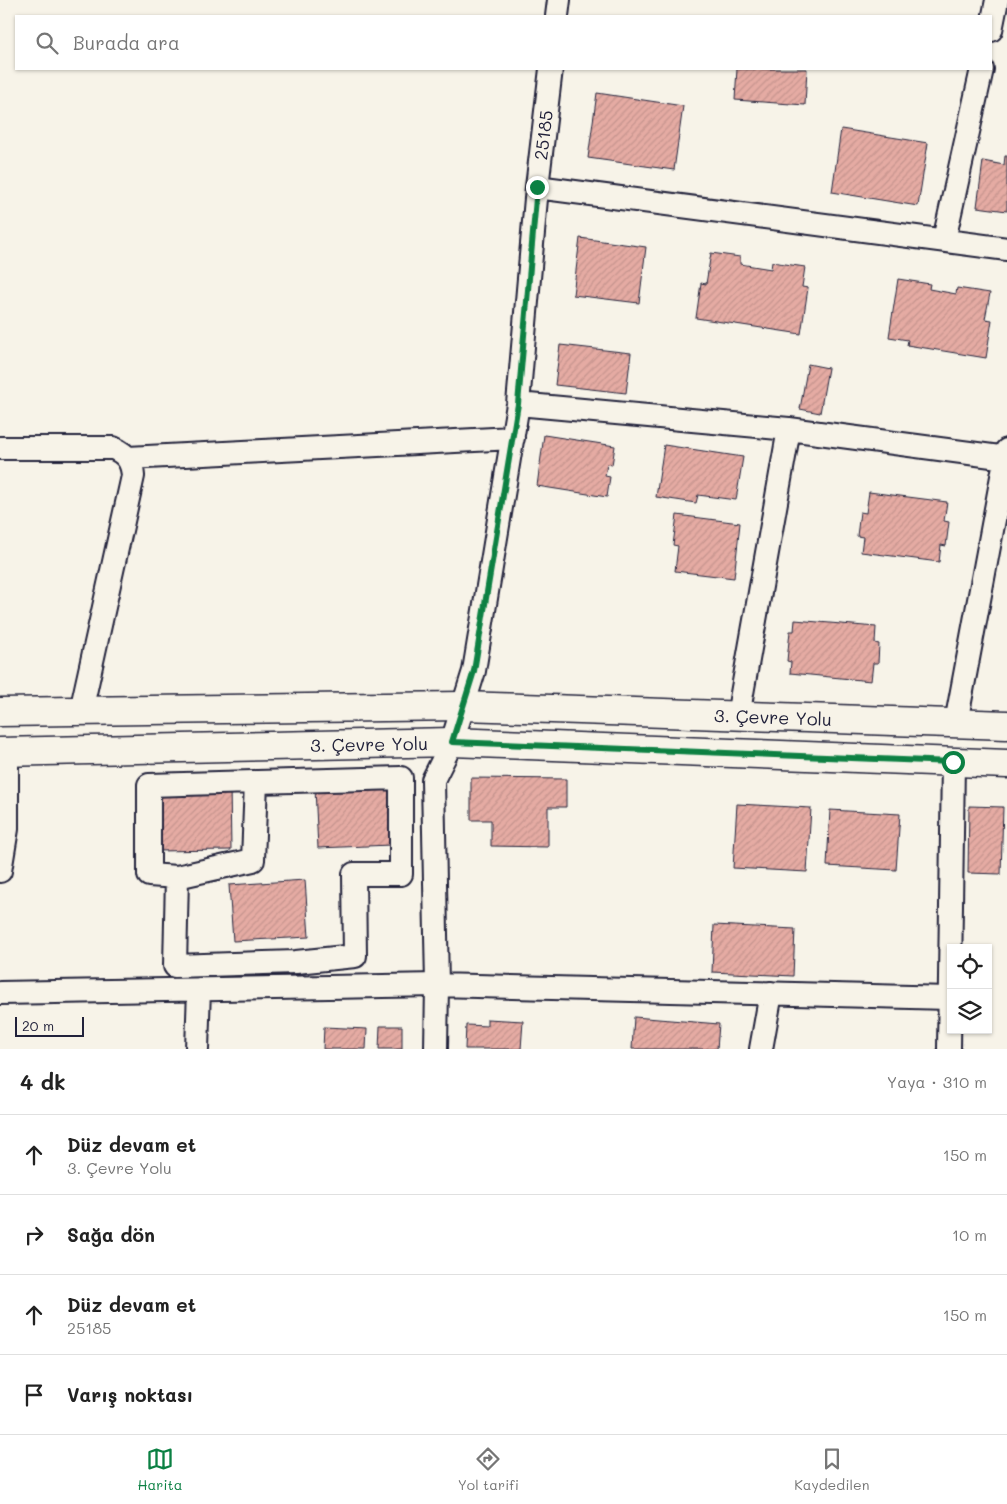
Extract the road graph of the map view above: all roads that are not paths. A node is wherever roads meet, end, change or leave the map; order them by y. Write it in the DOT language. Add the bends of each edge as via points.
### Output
graph roads {
  1 [pos="559,0"];
  2 [pos="997,0"];
  3 [pos="557,15"];
  4 [pos="992,25"];
  5 [pos="551,70"];
  6 [pos="982,70"];
  7 [pos="537,187"];
  8 [pos="944,240"];
  9 [pos="1007,248"];
  10 [pos="518,404"];
  11 [pos="789,429"];
  12 [pos="513,438"];
  13 [pos="0,448"];
  14 [pos="1006,455"];
  15 [pos="128,458"];
  16 [pos="463,706"];
  17 [pos="81,710"];
  18 [pos="0,712"];
  19 [pos="738,716"];
  20 [pos="956,723"];
  21 [pos="1007,725"];
  22 [pos="452,742"];
  23 [pos="3,752"];
  24 [pos="953,762"];
  25 [pos="1007,764"];
  26 [pos="256,782"];
  27 [pos="0,871"];
  28 [pos="177,877"];
  29 [pos="296,962"];
  30 [pos="437,985"];
  31 [pos="296,988"];
  32 [pos="949,989"];
  33 [pos="199,990"];
  34 [pos="0,993"];
  35 [pos="771,993"];
  36 [pos="947,998"];
  37 [pos="949,1034"];
  38 [pos="197,1049"];
  39 [pos="436,1049"];
  40 [pos="762,1049"];
  41 [pos="949,1049"];
  1 -- 3 [label="street"];
  2 -- 4 [label="street"];
  5 -- 7 [label="street, 25185"];
  6 -- 8 [label="street"];
  7 -- 8 [label="street"];
  7 -- 10 [label="street, 25185"];
  8 -- 9 [label="street"];
  10 -- 11 [label="street"];
  10 -- 12 [label="street, 25185"];
  11 -- 14 [label="street"];
  11 -- 19 [label="street"];
  12 -- 15 [label="street"];
  12 -- 16 [label="street, 25185" via="474,671"];
  13 -- 15 [label="street" via="114,448"];
  14 -- 20 [label="street"];
  15 -- 17 [label="street" via="132,476"];
  16 -- 17 [label="main road, 3. Çevre Yolu"];
  16 -- 19 [label="main road, 3. Çevre Yolu"];
  16 -- 22 [label="street, 25185"];
  17 -- 18 [label="main road, 3. Çevre Yolu"];
  19 -- 20 [label="main road, 3. Çevre Yolu"];
  20 -- 21 [label="main road, 3. Çevre Yolu"];
  22 -- 23 [label="main road, 3. Çevre Yolu"];
  22 -- 24 [label="main road, 3. Çevre Yolu"];
  22 -- 30 [label="street, 25185" via="432,780"];
  23 -- 27 [label="street" via="7,829"];
  24 -- 25 [label="main road, 3. Çevre Yolu"];
  24 -- 32 [label="street"];
  26 -- 28 [label="street" via="253,860"];
  26 -- 28 [label="street" via="149,784 149,875"];
  26 -- 29 [label="street" via="401,778 401,874 354,874 355,956"];
  28 -- 29 [label="street" via="175,966"];
  29 -- 31 [label="street"];
  30 -- 31 [label="street"];
  30 -- 35 [label="street"];
  30 -- 39 [label="street, 25185"];
  31 -- 33 [label="street"];
  33 -- 34 [label="street"];
  33 -- 38 [label="street"];
  35 -- 36 [label="street"];
  35 -- 40 [label="street"];
  37 -- 41 [label="street"];
}
